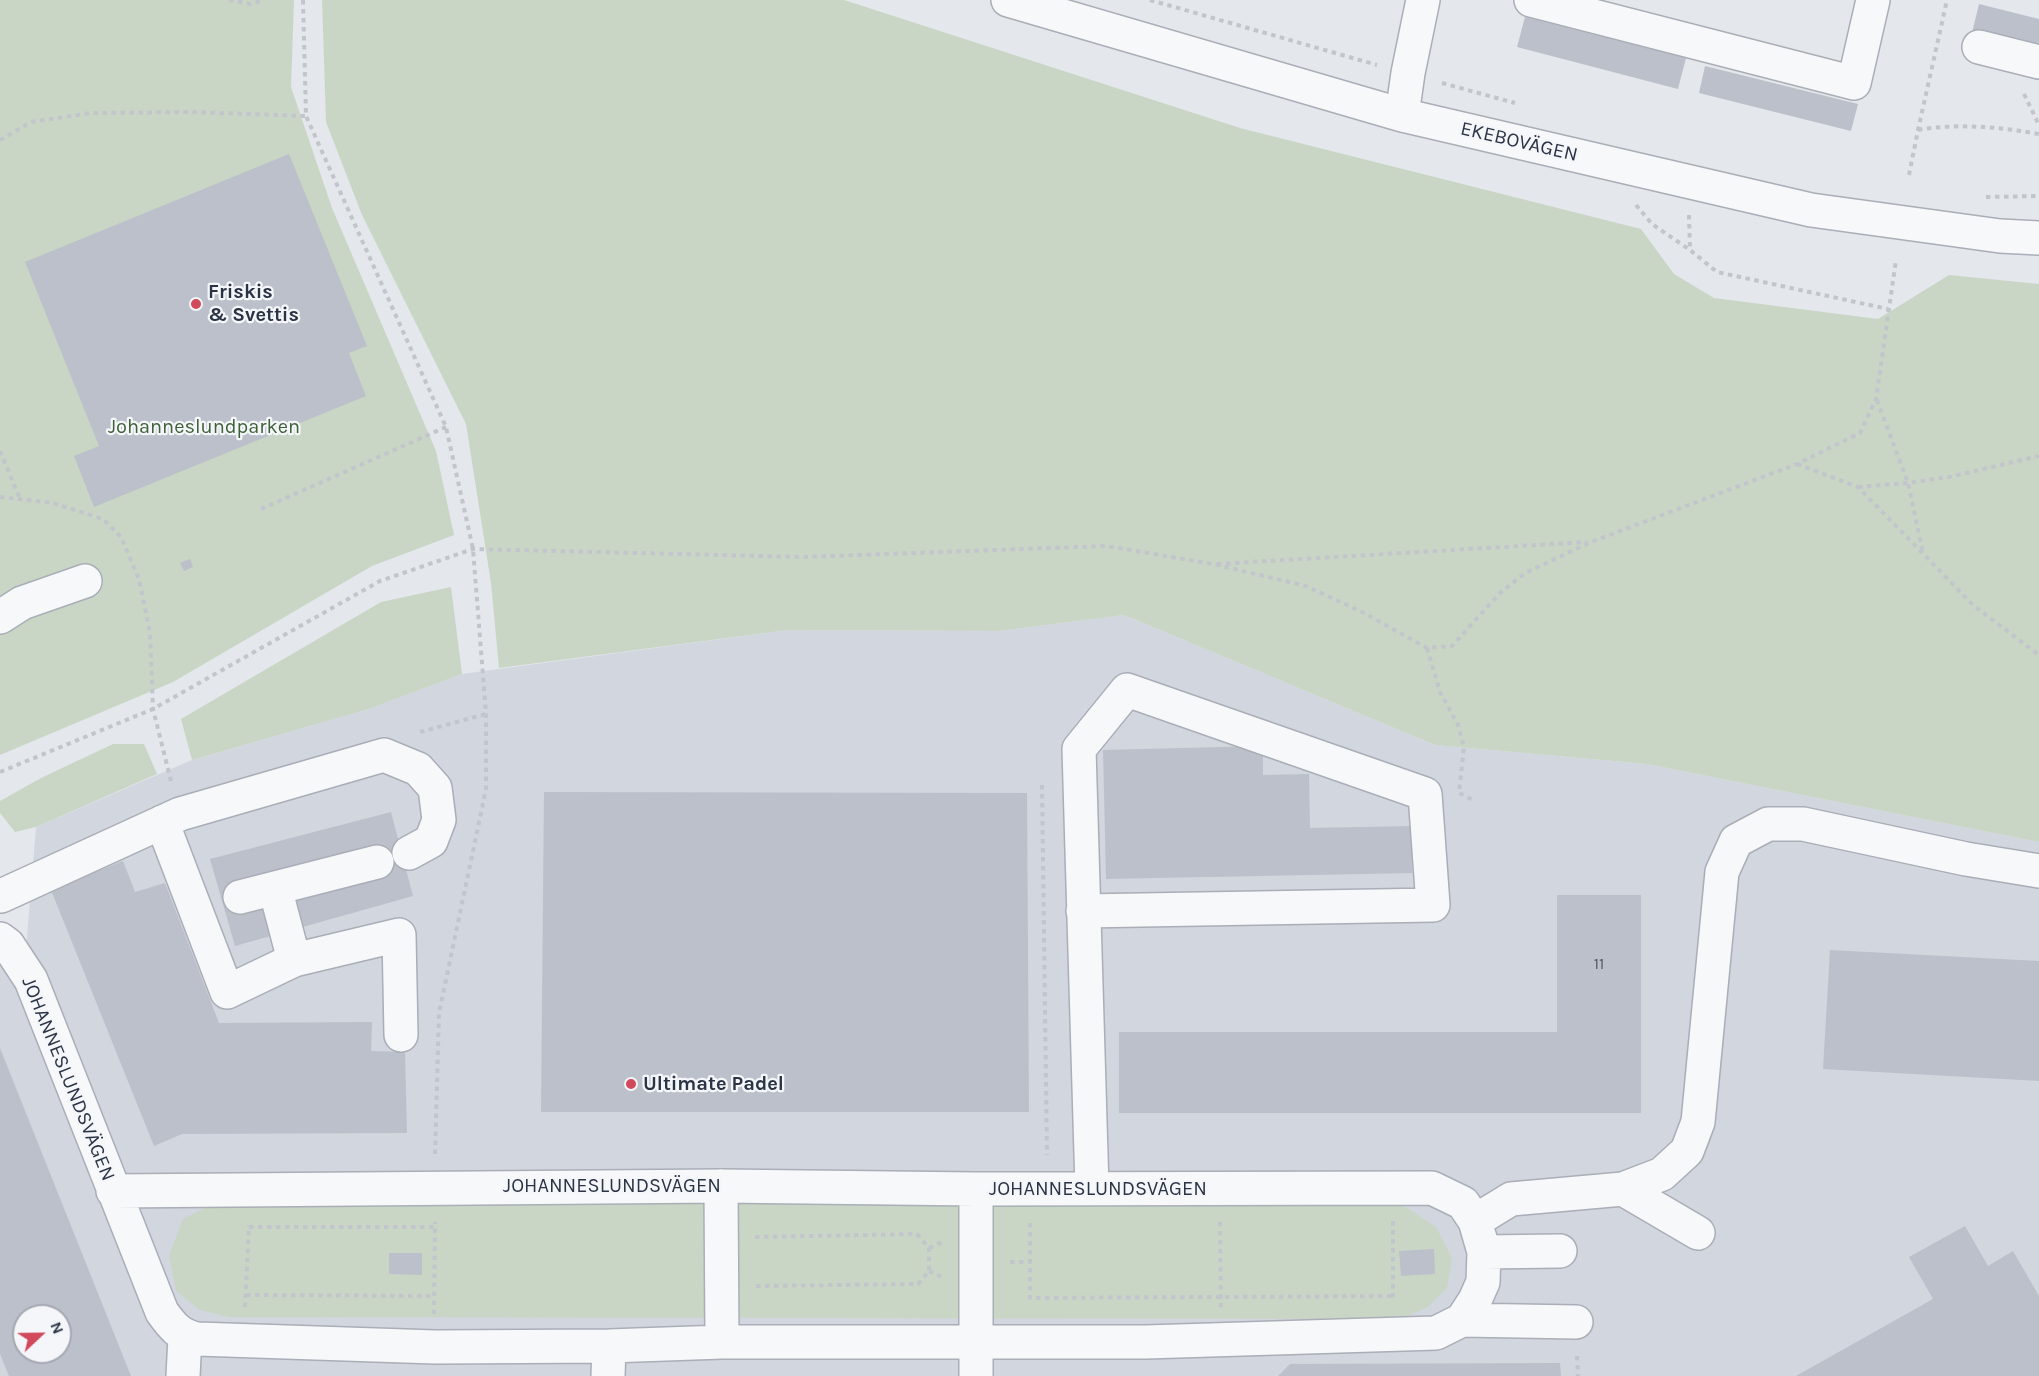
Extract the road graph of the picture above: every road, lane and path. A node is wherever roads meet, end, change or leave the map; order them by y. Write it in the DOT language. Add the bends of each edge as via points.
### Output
graph roads {
  1 [pos="229,0"];
  2 [pos="264,0"];
  3 [pos="1008,0"];
  4 [pos="1150,0"];
  5 [pos="1423,0"];
  6 [pos="1531,0"];
  7 [pos="1873,0"];
  8 [pos="1947,0"];
  9 [pos="1979,47"];
  10 [pos="2039,62"];
  11 [pos="1408,73"];
  12 [pos="1523,106"];
  13 [pos="1402,115"];
  14 [pos="306,116"];
  15 [pos="1918,130"];
  16 [pos="2039,134"];
  17 [pos="0,140"];
  18 [pos="1909,175"];
  19 [pos="2039,196"];
  20 [pos="1985,197"];
  21 [pos="1689,203"];
  22 [pos="2039,238"];
  23 [pos="1896,260"];
  24 [pos="1888,309"];
  25 [pos="1876,399"];
  26 [pos="446,427"];
  27 [pos="0,451"];
  28 [pos="2039,456"];
  29 [pos="1797,464"];
  30 [pos="1908,483"];
  31 [pos="1858,488"];
  32 [pos="0,497"];
  33 [pos="20,499"];
  34 [pos="261,509"];
  35 [pos="1591,542"];
  36 [pos="1923,555"];
  37 [pos="1213,564"];
  38 [pos="85,581"];
  39 [pos="0,616"];
  40 [pos="1427,648"];
  41 [pos="2039,656"];
  42 [pos="153,709"];
  43 [pos="486,714"];
  44 [pos="384,755"];
  45 [pos="0,772"];
  46 [pos="1042,785"];
  47 [pos="1473,800"];
  48 [pos="171,818"];
  49 [pos="409,853"];
  50 [pos="377,862"];
  51 [pos="2039,871"];
  52 [pos="275,888"];
  53 [pos="0,895"];
  54 [pos="240,897"];
  55 [pos="1083,911"];
  56 [pos="0,939"];
  57 [pos="294,960"];
  58 [pos="401,1035"];
  59 [pos="721,1186"];
  60 [pos="1392,1187"];
  61 [pos="1092,1188"];
  62 [pos="250,1189"];
  63 [pos="976,1189"];
  64 [pos="1047,1189"];
  65 [pos="1220,1189"];
  66 [pos="1623,1189"];
  67 [pos="113,1191"];
  68 [pos="1475,1221"];
  69 [pos="1381,1223"];
  70 [pos="1393,1223"];
  71 [pos="1042,1225"];
  72 [pos="1208,1225"];
  73 [pos="1220,1225"];
  74 [pos="1232,1225"];
  75 [pos="249,1227"];
  76 [pos="435,1227"];
  77 [pos="1698,1233"];
  78 [pos="722,1238"];
  79 [pos="1560,1251"];
  80 [pos="1484,1252"];
  81 [pos="722,1286"];
  82 [pos="246,1295"];
  83 [pos="434,1296"];
  84 [pos="1393,1296"];
  85 [pos="1221,1298"];
  86 [pos="1462,1320"];
  87 [pos="1576,1322"];
  88 [pos="1394,1334"];
  89 [pos="185,1337"];
  90 [pos="1221,1340"];
  91 [pos="244,1341"];
  92 [pos="722,1342"];
  93 [pos="976,1343"];
  94 [pos="609,1361"];
  95 [pos="183,1376"];
  96 [pos="976,1376"];
  1 -- 2 [label="path" via="251,4"];
  3 -- 13 [label="street, EKEBOVÄGEN"];
  4 -- 11 [label="path"];
  5 -- 11 [label="street"];
  6 -- 7 [label="street" via="1854,83"];
  8 -- 15 [label="path"];
  9 -- 10 [label="street"];
  11 -- 12 [label="path"];
  11 -- 13 [label="street"];
  13 -- 22 [label="street, EKEBOVÄGEN" via="1811,210"];
  14 -- 17 [label="path" via="91,113 31,122"];
  15 -- 16 [label="path" via="2000,128"];
  15 -- 18 [label="path"];
  19 -- 20 [label="path"];
  21 -- 24 [label="path" via="1690,250 1717,272"];
  23 -- 24 [label="path"];
  24 -- 25 [label="path"];
  25 -- 29 [label="path" via="1860,433"];
  25 -- 30 [label="path"];
  26 -- 34 [label="path"];
  27 -- 33 [label="path"];
  28 -- 30 [label="path"];
  29 -- 31 [label="path"];
  29 -- 35 [label="path"];
  30 -- 31 [label="path"];
  30 -- 36 [label="path"];
  31 -- 36 [label="path"];
  32 -- 33 [label="path"];
  33 -- 42 [label="path" via="53,503 103,519 121,537 139,579 150,633"];
  35 -- 37 [label="path"];
  35 -- 40 [label="path" via="1525,573 1500,592 1452,646"];
  36 -- 41 [label="path" via="1973,605"];
  37 -- 40 [label="path" via="1306,586"];
  37 -- 42 [label="path" via="1107,546 802,557 473,549 380,581"];
  38 -- 39 [label="street" via="22,603"];
  40 -- 47 [label="path" via="1440,692 1458,725 1464,747 1459,793"];
  42 -- 45 [label="path"];
  42 -- 48 [label="path"];
  43 -- 44 [label="path" via="387,741"];
  44 -- 48 [label="street"];
  44 -- 49 [label="street" via="418,769 435,788 439,820 431,841"];
  46 -- 64 [label="path"];
  48 -- 53 [label="street"];
  48 -- 57 [label="street" via="227,992"];
  50 -- 52 [label="street"];
  51 -- 66 [label="street" via="1966,860 1803,824 1768,824 1736,841 1722,873 1698,1122 1687,1151 1662,1174"];
  52 -- 54 [label="street"];
  52 -- 57 [label="street"];
  55 -- 55 [label="street" via="1079,749 1127,690 1425,794 1433,905"];
  55 -- 61 [label="street"];
  56 -- 67 [label="street, JOHANNESLUNDSVÄGEN" via="31,980"];
  57 -- 58 [label="street" via="399,934"];
  59 -- 62 [label="street, JOHANNESLUNDSVÄGEN"];
  59 -- 63 [label="street, JOHANNESLUNDSVÄGEN"];
  59 -- 78 [label="street"];
  60 -- 65 [label="street, JOHANNESLUNDSVÄGEN"];
  60 -- 68 [label="street, JOHANNESLUNDSVÄGEN" via="1432,1188 1463,1203"];
  60 -- 70 [label="path"];
  61 -- 64 [label="street, JOHANNESLUNDSVÄGEN"];
  61 -- 65 [label="street, JOHANNESLUNDSVÄGEN"];
  62 -- 67 [label="street, JOHANNESLUNDSVÄGEN"];
  62 -- 75 [label="path"];
  63 -- 64 [label="street, JOHANNESLUNDSVÄGEN"];
  63 -- 93 [label="street"];
  65 -- 73 [label="path"];
  66 -- 68 [label="street" via="1510,1199"];
  66 -- 77 [label="street"];
  67 -- 89 [label="street, JOHANNESLUNDSVÄGEN" via="162,1312"];
  68 -- 80 [label="street, JOHANNESLUNDSVÄGEN"];
  69 -- 70 [label="path"];
  70 -- 84 [label="path"];
  71 -- 85 [label="path" via="1030,1225 1030,1298"];
  72 -- 73 [label="path"];
  73 -- 74 [label="path"];
  73 -- 85 [label="path"];
  75 -- 76 [label="path"];
  75 -- 82 [label="path"];
  78 -- 81 [label="street"];
  78 -- 81 [label="path" via="917,1234 929,1248 929,1271 918,1284"];
  79 -- 80 [label="street"];
  80 -- 86 [label="street, JOHANNESLUNDSVÄGEN" via="1483,1282"];
  81 -- 92 [label="street"];
  82 -- 83 [label="path"];
  82 -- 91 [label="path"];
  84 -- 85 [label="path"];
  84 -- 88 [label="path"];
  85 -- 90 [label="path"];
  86 -- 87 [label="street"];
  86 -- 88 [label="street" via="1436,1333"];
  88 -- 90 [label="street"];
  89 -- 91 [label="street"];
  89 -- 95 [label="street"];
  90 -- 93 [label="street"];
  91 -- 94 [label="street" via="435,1347"];
  92 -- 93 [label="street"];
  92 -- 94 [label="street"];
  93 -- 96 [label="street"];
}
